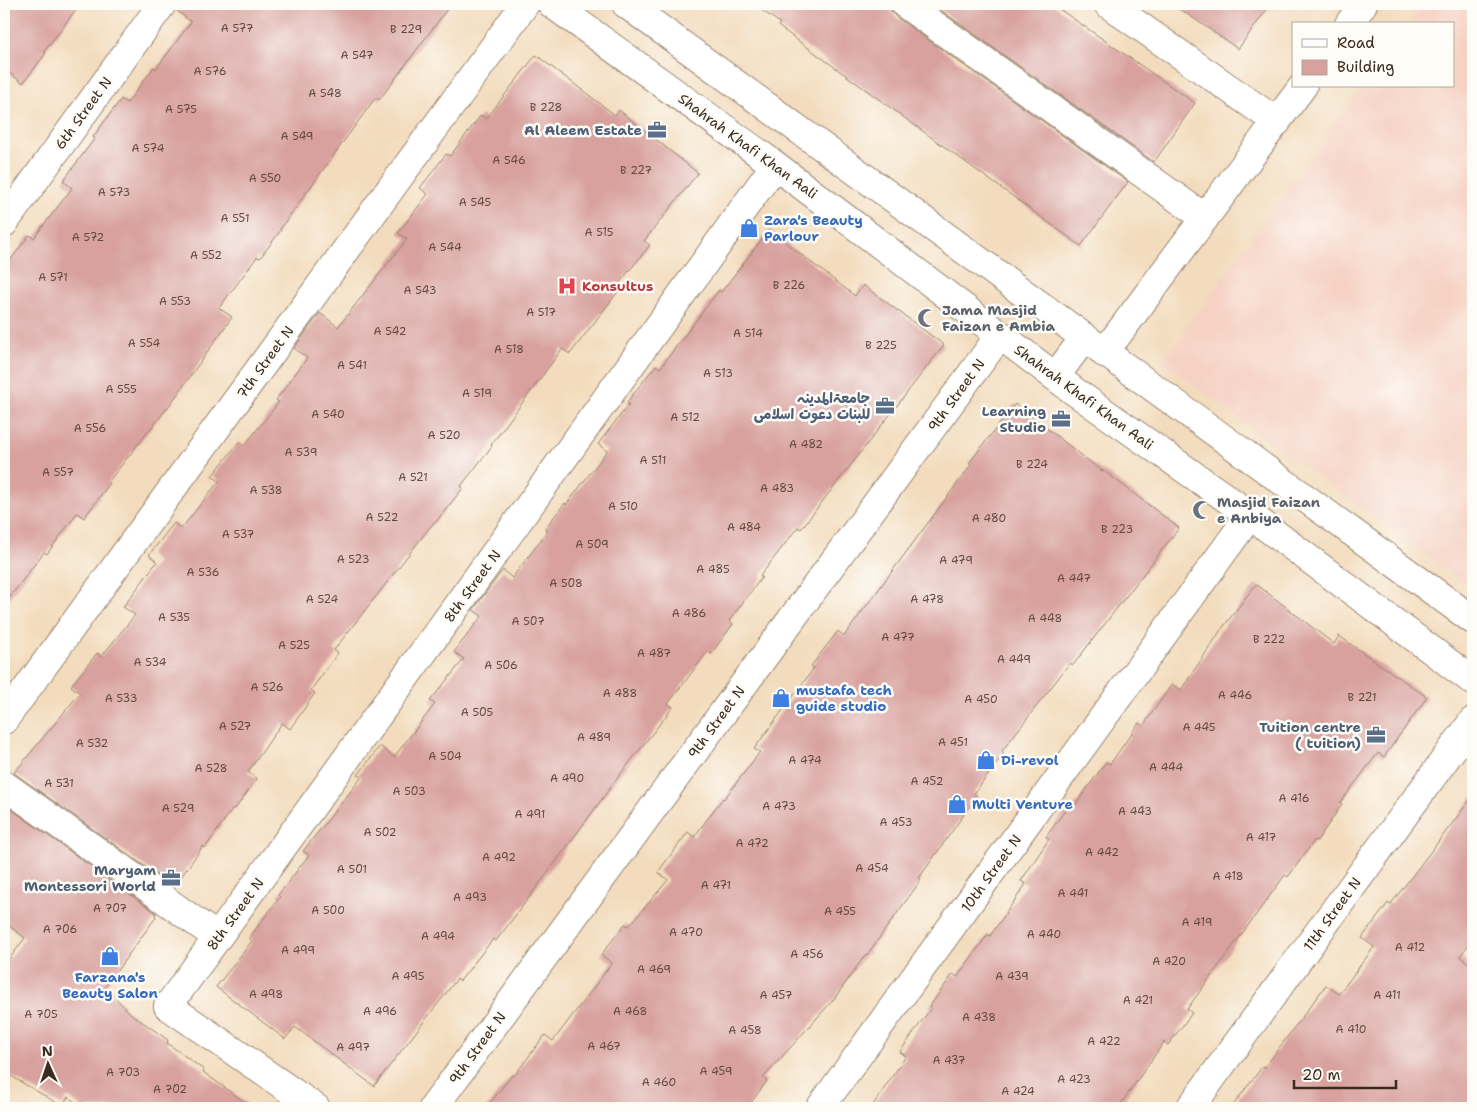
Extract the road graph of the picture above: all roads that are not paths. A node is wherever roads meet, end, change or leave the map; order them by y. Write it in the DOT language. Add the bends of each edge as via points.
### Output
graph roads {
  1 [pos="162,4"];
  2 [pos="525,4"];
  3 [pos="552,4"];
  4 [pos="626,4"];
  5 [pos="905,4"];
  6 [pos="1108,4"];
  7 [pos="1302,88"];
  8 [pos="1277,122"];
  9 [pos="775,165"];
  10 [pos="1204,218"];
  11 [pos="4,223"];
  12 [pos="1000,335"];
  13 [pos="1094,345"];
  14 [pos="1055,377"];
  15 [pos="1250,515"];
  16 [pos="1473,620"];
  17 [pos="1473,681"];
  18 [pos="4,720"];
  19 [pos="1473,721"];
  20 [pos="4,785"];
  21 [pos="218,938"];
  22 [pos="316,1108"];
  23 [pos="433,1108"];
  24 [pos="820,1108"];
  25 [pos="1190,1108"];
  1 -- 11 [label="street, 6th Street N"];
  2 -- 18 [label="street, 7th Street N"];
  3 -- 9 [label="street, Shahrah Khafi Khan Aali"];
  4 -- 13 [label="street"];
  5 -- 10 [label="street"];
  6 -- 8 [label="street"];
  7 -- 8 [label="street"];
  8 -- 10 [label="street"];
  9 -- 12 [label="street, Shahrah Khafi Khan Aali"];
  9 -- 21 [label="street, 8th Street N"];
  10 -- 13 [label="street"];
  12 -- 14 [label="street, Shahrah Khafi Khan Aali"];
  12 -- 23 [label="street, 9th Street N"];
  13 -- 14 [label="street"];
  13 -- 16 [label="street"];
  14 -- 15 [label="street, Shahrah Khafi Khan Aali"];
  15 -- 17 [label="street, Shahrah Khafi Khan Aali"];
  15 -- 24 [label="street, 10th Street N"];
  19 -- 25 [label="street, 11th Street N"];
  20 -- 21 [label="street"];
  21 -- 22 [label="street, 8th Street N" via="168,1006"];
}
